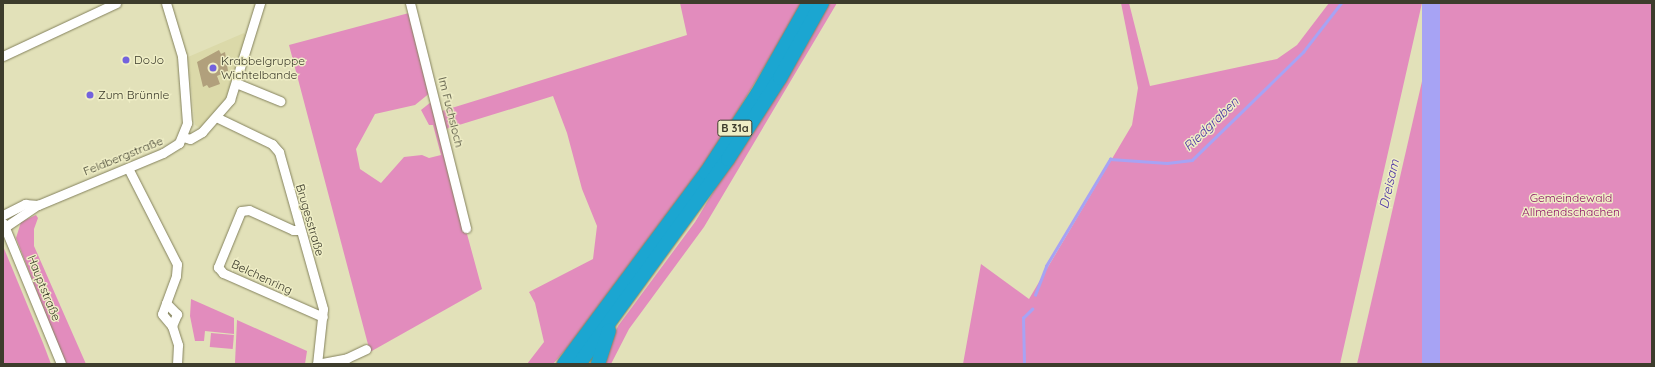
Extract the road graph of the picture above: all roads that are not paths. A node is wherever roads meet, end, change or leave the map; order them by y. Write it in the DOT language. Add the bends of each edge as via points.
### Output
graph roads {
  1 [pos="116,3"];
  2 [pos="166,3"];
  3 [pos="260,3"];
  4 [pos="410,3"];
  5 [pos="809,3"];
  6 [pos="822,3"];
  7 [pos="3,56"];
  8 [pos="236,83"];
  9 [pos="280,101"];
  10 [pos="218,118"];
  11 [pos="183,137"];
  12 [pos="128,168"];
  13 [pos="38,205"];
  14 [pos="3,215"];
  15 [pos="4,225"];
  16 [pos="466,228"];
  17 [pos="300,230"];
  18 [pos="323,317"];
  19 [pos="612,321"];
  20 [pos="366,348"];
  21 [pos="61,364"];
  22 [pos="177,364"];
  23 [pos="317,364"];
  24 [pos="564,364"];
  25 [pos="579,364"];
  26 [pos="598,364"];
  1 -- 7 [label="street"];
  2 -- 11 [label="street" via="182,56 187,123"];
  3 -- 8 [label="street"];
  4 -- 16 [label="street, Im Fuchsloch"];
  5 -- 24 [label="highway, B 31a" via="758,93 706,172"];
  6 -- 19 [label="highway, B 31a" via="780,78 732,153"];
  8 -- 9 [label="street"];
  8 -- 10 [label="street"];
  10 -- 11 [label="street" via="200,134 190,139"];
  10 -- 17 [label="street, Brugesstraße" via="272,144 278,152"];
  11 -- 12 [label="street, Feldbergstraße" via="172,149"];
  12 -- 13 [label="street, Feldbergstraße"];
  12 -- 22 [label="street" via="177,264 162,314 172,326 178,345"];
  13 -- 14 [label="street, Feldbergstraße" via="25,204"];
  13 -- 15 [label="street, Feldbergstraße"];
  15 -- 21 [label="street, Hauptstraße"];
  17 -- 18 [label="street, Brugesstraße"];
  17 -- 18 [label="street, Belchenring" via="293,230 250,210 241,211 218,266 223,273"];
  18 -- 23 [label="street, Brugesstraße"];
  19 -- 25 [label="highway, B 31a"];
  19 -- 26 [label="highway"];
  20 -- 23 [label="street, Brugesstraße" via="346,358"];
}
